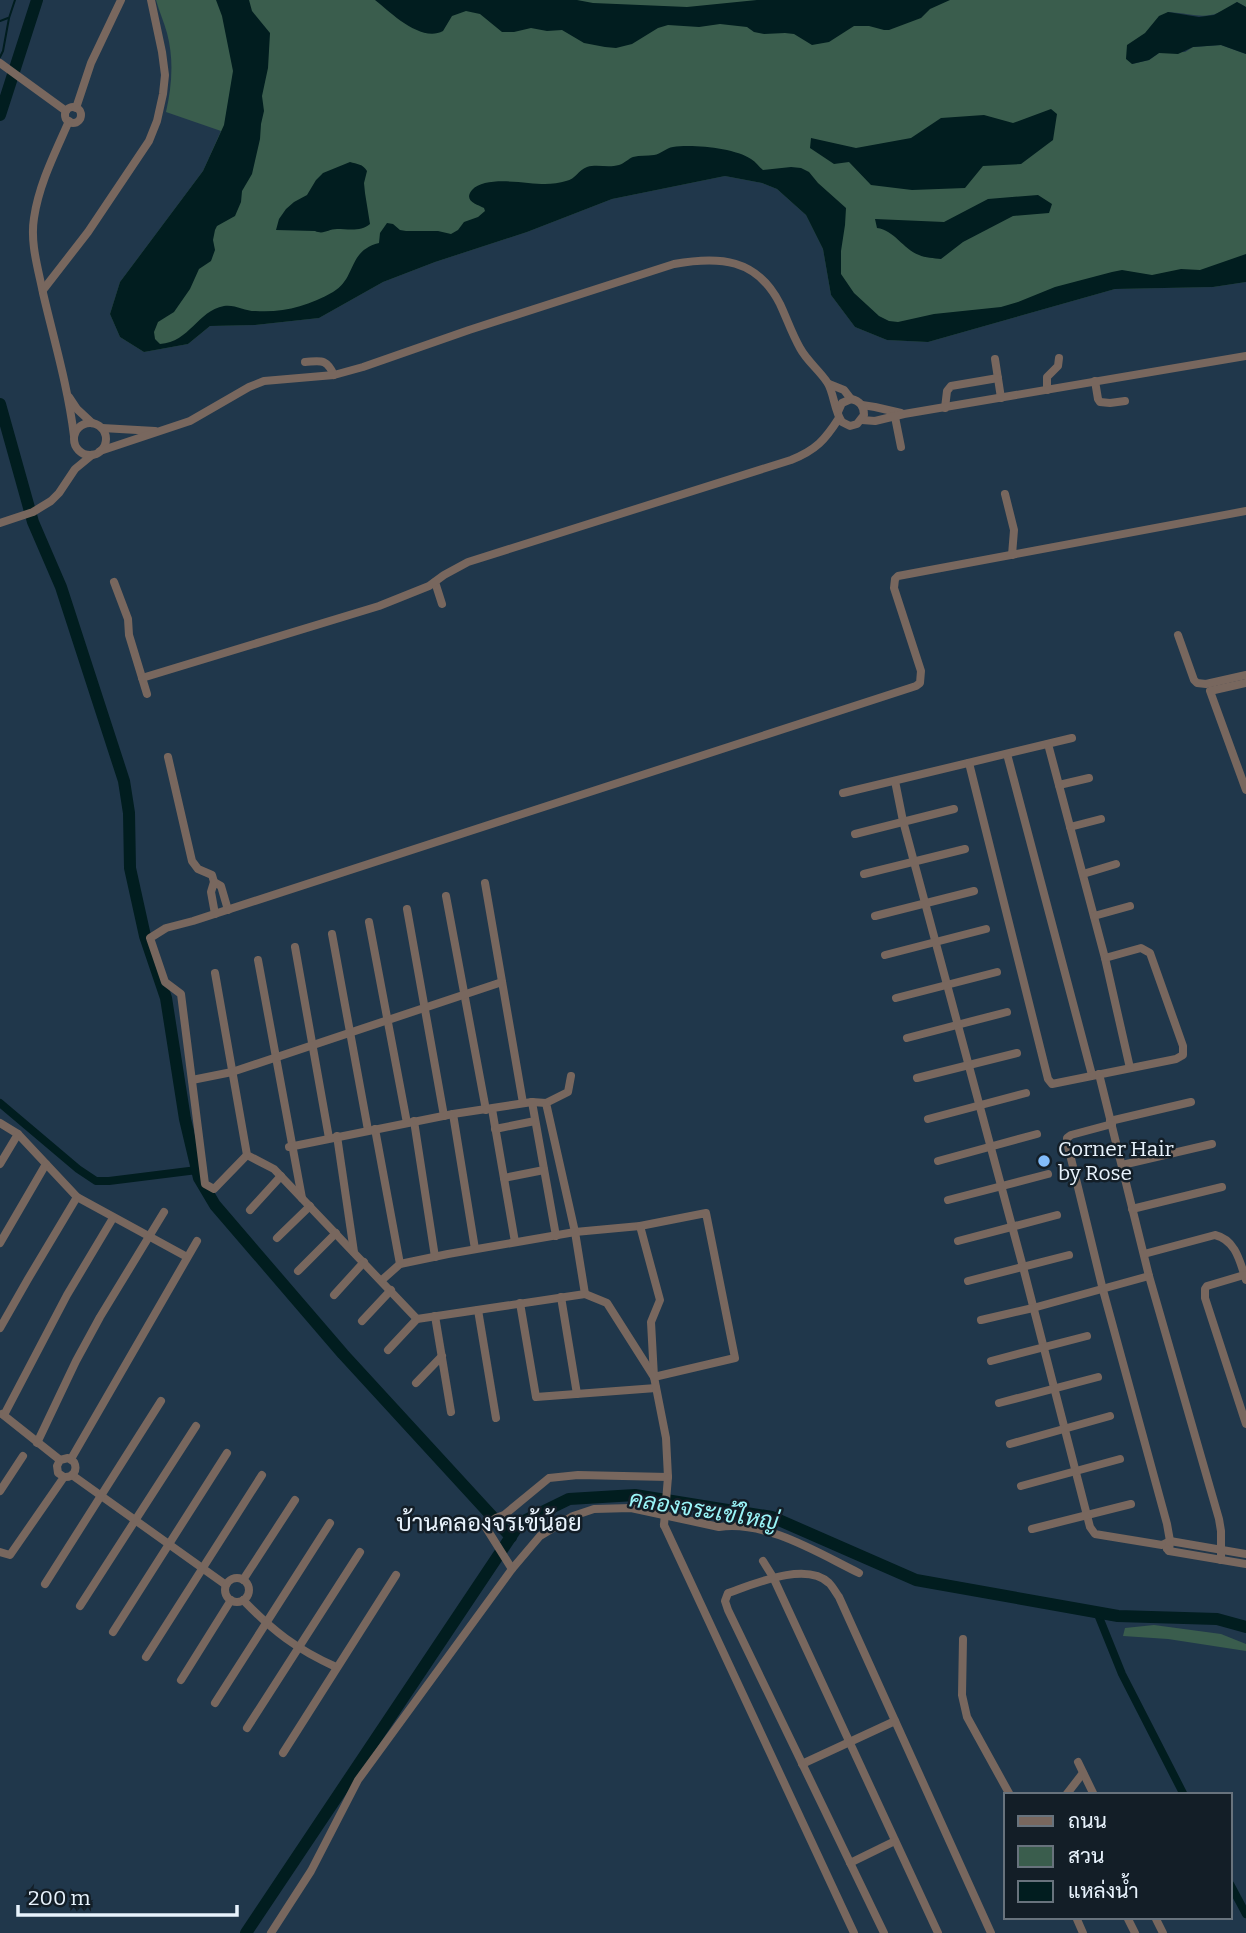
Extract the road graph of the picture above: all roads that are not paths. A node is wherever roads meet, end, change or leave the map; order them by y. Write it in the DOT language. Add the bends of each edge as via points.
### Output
graph roads {
  1 [pos="121,0"];
  2 [pos="151,0"];
  3 [pos="0,63"];
  4 [pos="76,108"];
  5 [pos="66,111"];
  6 [pos="69,121"];
  7 [pos="43,290"];
  8 [pos="1246,356"];
  9 [pos="1059,358"];
  10 [pos="995,359"];
  11 [pos="305,362"];
  12 [pos="334,375"];
  13 [pos="998,378"];
  14 [pos="1095,381"];
  15 [pos="829,384"];
  16 [pos="1047,390"];
  17 [pos="67,395"];
  18 [pos="1001,398"];
  19 [pos="851,399"];
  20 [pos="1125,401"];
  21 [pos="862,405"];
  22 [pos="945,408"];
  23 [pos="894,414"];
  24 [pos="838,415"];
  25 [pos="862,420"];
  26 [pos="92,423"];
  27 [pos="850,426"];
  28 [pos="102,428"];
  29 [pos="163,431"];
  30 [pos="828,436"];
  31 [pos="75,440"];
  32 [pos="901,447"];
  33 [pos="96,453"];
  34 [pos="75,469"];
  35 [pos="1005,494"];
  36 [pos="1246,511"];
  37 [pos="0,523"];
  38 [pos="1012,555"];
  39 [pos="114,582"];
  40 [pos="435,582"];
  41 [pos="442,604"];
  42 [pos="1178,635"];
  43 [pos="1246,675"];
  44 [pos="142,678"];
  45 [pos="1246,683"];
  46 [pos="147,694"];
  47 [pos="1072,738"];
  48 [pos="1048,744"];
  49 [pos="1007,754"];
  50 [pos="168,757"];
  51 [pos="969,763"];
  52 [pos="1243,775"];
  53 [pos="1089,778"];
  54 [pos="895,780"];
  55 [pos="1059,785"];
  56 [pos="1246,790"];
  57 [pos="843,793"];
  58 [pos="954,809"];
  59 [pos="1101,819"];
  60 [pos="903,821"];
  61 [pos="1070,827"];
  62 [pos="855,834"];
  63 [pos="965,849"];
  64 [pos="914,862"];
  65 [pos="1116,863"];
  66 [pos="864,874"];
  67 [pos="1083,874"];
  68 [pos="214,883"];
  69 [pos="485,884"];
  70 [pos="974,891"];
  71 [pos="446,895"];
  72 [pos="925,903"];
  73 [pos="1130,906"];
  74 [pos="229,909"];
  75 [pos="407,909"];
  76 [pos="215,914"];
  77 [pos="876,916"];
  78 [pos="1094,916"];
  79 [pos="369,922"];
  80 [pos="986,929"];
  81 [pos="332,934"];
  82 [pos="935,942"];
  83 [pos="295,947"];
  84 [pos="885,955"];
  85 [pos="1105,958"];
  86 [pos="258,960"];
  87 [pos="997,972"];
  88 [pos="215,973"];
  89 [pos="502,982"];
  90 [pos="947,984"];
  91 [pos="464,995"];
  92 [pos="896,998"];
  93 [pos="425,1008"];
  94 [pos="1007,1012"];
  95 [pos="387,1020"];
  96 [pos="958,1024"];
  97 [pos="350,1033"];
  98 [pos="906,1038"];
  99 [pos="312,1045"];
  100 [pos="1017,1053"];
  101 [pos="276,1058"];
  102 [pos="969,1065"];
  103 [pos="1130,1068"];
  104 [pos="232,1072"];
  105 [pos="1096,1075"];
  106 [pos="571,1076"];
  107 [pos="917,1078"];
  108 [pos="192,1080"];
  109 [pos="1026,1093"];
  110 [pos="1191,1102"];
  111 [pos="528,1103"];
  112 [pos="547,1103"];
  113 [pos="979,1105"];
  114 [pos="489,1110"];
  115 [pos="449,1115"];
  116 [pos="928,1119"];
  117 [pos="535,1121"];
  118 [pos="411,1122"];
  119 [pos="1111,1122"];
  120 [pos="0,1123"];
  121 [pos="495,1129"];
  122 [pos="372,1130"];
  123 [pos="18,1134"];
  124 [pos="1038,1135"];
  125 [pos="333,1137"];
  126 [pos="1212,1144"];
  127 [pos="291,1146"];
  128 [pos="990,1147"];
  129 [pos="247,1155"];
  130 [pos="938,1161"];
  131 [pos="0,1164"];
  132 [pos="46,1164"];
  133 [pos="1122,1165"];
  134 [pos="544,1170"];
  135 [pos="1048,1174"];
  136 [pos="281,1176"];
  137 [pos="504,1178"];
  138 [pos="1001,1186"];
  139 [pos="1222,1187"];
  140 [pos="77,1197"];
  141 [pos="302,1198"];
  142 [pos="947,1200"];
  143 [pos="310,1206"];
  144 [pos="1132,1209"];
  145 [pos="250,1210"];
  146 [pos="164,1212"];
  147 [pos="1057,1215"];
  148 [pos="113,1218"];
  149 [pos="640,1226"];
  150 [pos="1012,1226"];
  151 [pos="575,1232"];
  152 [pos="336,1233"];
  153 [pos="556,1236"];
  154 [pos="149,1237"];
  155 [pos="277,1238"];
  156 [pos="197,1241"];
  157 [pos="958,1241"];
  158 [pos="515,1242"];
  159 [pos="0,1243"];
  160 [pos="475,1249"];
  161 [pos="354,1252"];
  162 [pos="1144,1254"];
  163 [pos="1069,1255"];
  164 [pos="187,1257"];
  165 [pos="435,1257"];
  166 [pos="364,1262"];
  167 [pos="400,1264"];
  168 [pos="1023,1267"];
  169 [pos="298,1271"];
  170 [pos="1149,1276"];
  171 [pos="1245,1278"];
  172 [pos="382,1280"];
  173 [pos="968,1281"];
  174 [pos="391,1290"];
  175 [pos="1103,1290"];
  176 [pos="585,1294"];
  177 [pos="334,1295"];
  178 [pos="561,1297"];
  179 [pos="520,1303"];
  180 [pos="1034,1308"];
  181 [pos="478,1310"];
  182 [pos="436,1316"];
  183 [pos="417,1319"];
  184 [pos="981,1320"];
  185 [pos="362,1321"];
  186 [pos="0,1328"];
  187 [pos="1087,1336"];
  188 [pos="1044,1347"];
  189 [pos="388,1350"];
  190 [pos="442,1356"];
  191 [pos="991,1361"];
  192 [pos="654,1377"];
  193 [pos="1098,1377"];
  194 [pos="416,1383"];
  195 [pos="656,1388"];
  196 [pos="1054,1389"];
  197 [pos="577,1394"];
  198 [pos="161,1401"];
  199 [pos="999,1403"];
  200 [pos="451,1412"];
  201 [pos="2,1413"];
  202 [pos="1110,1416"];
  203 [pos="496,1418"];
  204 [pos="1246,1424"];
  205 [pos="196,1426"];
  206 [pos="1065,1429"];
  207 [pos="37,1443"];
  208 [pos="1010,1444"];
  209 [pos="227,1453"];
  210 [pos="23,1456"];
  211 [pos="71,1459"];
  212 [pos="1121,1459"];
  213 [pos="60,1460"];
  214 [pos="1076,1472"];
  215 [pos="262,1475"];
  216 [pos="68,1476"];
  217 [pos="668,1477"];
  218 [pos="1021,1486"];
  219 [pos="0,1491"];
  220 [pos="103,1495"];
  221 [pos="295,1500"];
  222 [pos="1131,1504"];
  223 [pos="1087,1516"];
  224 [pos="135,1519"];
  225 [pos="330,1523"];
  226 [pos="1032,1529"];
  227 [pos="169,1544"];
  228 [pos="1167,1545"];
  229 [pos="1222,1549"];
  230 [pos="0,1552"];
  231 [pos="360,1552"];
  232 [pos="1246,1555"];
  233 [pos="1221,1560"];
  234 [pos="763,1561"];
  235 [pos="1246,1564"];
  236 [pos="510,1567"];
  237 [pos="203,1568"];
  238 [pos="859,1573"];
  239 [pos="396,1575"];
  240 [pos="773,1577"];
  241 [pos="243,1580"];
  242 [pos="45,1584"];
  243 [pos="226,1585"];
  244 [pos="231,1600"];
  245 [pos="243,1600"];
  246 [pos="80,1606"];
  247 [pos="265,1623"];
  248 [pos="113,1632"];
  249 [pos="962,1639"];
  250 [pos="299,1649"];
  251 [pos="146,1657"];
  252 [pos="336,1667"];
  253 [pos="181,1680"];
  254 [pos="215,1703"];
  255 [pos="895,1721"];
  256 [pos="247,1728"];
  257 [pos="849,1742"];
  258 [pos="283,1753"];
  259 [pos="1078,1762"];
  260 [pos="802,1765"];
  261 [pos="1083,1773"];
  262 [pos="1009,1793"];
  263 [pos="1068,1793"];
  264 [pos="1093,1793"];
  265 [pos="895,1841"];
  266 [pos="850,1863"];
  267 [pos="271,1933"];
  268 [pos="854,1933"];
  269 [pos="884,1933"];
  270 [pos="938,1933"];
  271 [pos="990,1933"];
  1 -- 4 [label="street"];
  2 -- 7 [label="street" via="165,75 157,121 149,141 88,232"];
  3 -- 5 [label="street"];
  4 -- 5 [label="street"];
  4 -- 6 [label="street" via="79,118"];
  5 -- 6 [label="street"];
  6 -- 7 [label="street" via="33,220"];
  7 -- 17 [label="street"];
  8 -- 14 [label="street"];
  9 -- 16 [label="street" via="1047,377"];
  10 -- 13 [label="street"];
  11 -- 12 [label="street" via="326,362"];
  12 -- 15 [label="street" via="699,259 725,260 747,268 766,284 802,351"];
  12 -- 29 [label="street" via="264,381"];
  13 -- 18 [label="street"];
  13 -- 22 [label="street" via="951,386"];
  14 -- 16 [label="street"];
  14 -- 20 [label="street" via="1100,401"];
  15 -- 19 [label="street"];
  15 -- 24 [label="street"];
  16 -- 18 [label="street"];
  17 -- 26 [label="street"];
  17 -- 31 [label="street"];
  18 -- 22 [label="street"];
  19 -- 21 [label="street"];
  19 -- 24 [label="street" via="842,402"];
  21 -- 23 [label="street"];
  21 -- 25 [label="street"];
  22 -- 23 [label="street"];
  23 -- 25 [label="street"];
  23 -- 32 [label="street"];
  24 -- 27 [label="street"];
  24 -- 30 [label="street"];
  25 -- 27 [label="street"];
  26 -- 28 [label="street"];
  26 -- 31 [label="street" via="81,426"];
  27 -- 30 [label="street"];
  28 -- 29 [label="street"];
  28 -- 33 [label="street" via="104,448"];
  29 -- 33 [label="street"];
  30 -- 40 [label="street" via="813,450 791,460 468,562"];
  31 -- 33 [label="street" via="82,453"];
  31 -- 34 [label="street"];
  33 -- 34 [label="street"];
  34 -- 37 [label="street" via="51,501"];
  35 -- 38 [label="street" via="1014,530"];
  36 -- 38 [label="street"];
  38 -- 74 [label="street" via="895,579 921,671 920,683 910,689"];
  39 -- 44 [label="street"];
  40 -- 41 [label="street"];
  40 -- 44 [label="street" via="379,606"];
  42 -- 43 [label="street" via="1197,683"];
  44 -- 46 [label="street"];
  45 -- 52 [label="street" via="1210,691"];
  47 -- 48 [label="street"];
  48 -- 49 [label="street"];
  48 -- 55 [label="street"];
  49 -- 51 [label="street"];
  49 -- 105 [label="street"];
  50 -- 68 [label="street" via="192,861 212,875"];
  51 -- 54 [label="street"];
  51 -- 105 [label="street" via="1049,1082"];
  52 -- 56 [label="street"];
  53 -- 55 [label="street"];
  54 -- 57 [label="street"];
  54 -- 60 [label="street"];
  55 -- 61 [label="street"];
  58 -- 60 [label="street"];
  59 -- 61 [label="street"];
  60 -- 62 [label="street"];
  60 -- 64 [label="street"];
  61 -- 67 [label="street"];
  63 -- 64 [label="street"];
  64 -- 66 [label="street"];
  64 -- 72 [label="street"];
  65 -- 67 [label="street"];
  67 -- 78 [label="street"];
  68 -- 74 [label="street" via="220,886"];
  68 -- 76 [label="street"];
  69 -- 89 [label="street"];
  70 -- 72 [label="street"];
  71 -- 91 [label="street"];
  72 -- 77 [label="street"];
  72 -- 82 [label="street"];
  73 -- 78 [label="street"];
  74 -- 76 [label="street"];
  75 -- 93 [label="street"];
  76 -- 108 [label="street" via="166,928 150,938 165,982 181,994"];
  78 -- 85 [label="street"];
  79 -- 95 [label="street"];
  80 -- 82 [label="street"];
  81 -- 97 [label="street"];
  82 -- 84 [label="street"];
  82 -- 90 [label="street"];
  83 -- 99 [label="street"];
  85 -- 103 [label="street"];
  85 -- 103 [label="street" via="1141,948 1150,953 1183,1046 1183,1055 1176,1059"];
  86 -- 101 [label="street"];
  87 -- 90 [label="street"];
  88 -- 104 [label="street"];
  89 -- 91 [label="street"];
  89 -- 111 [label="street"];
  90 -- 92 [label="street"];
  90 -- 96 [label="street"];
  91 -- 93 [label="street"];
  91 -- 114 [label="street"];
  93 -- 95 [label="street"];
  93 -- 115 [label="street"];
  94 -- 96 [label="street"];
  95 -- 97 [label="street"];
  95 -- 118 [label="street"];
  96 -- 98 [label="street"];
  96 -- 102 [label="street"];
  97 -- 99 [label="street"];
  97 -- 122 [label="street"];
  99 -- 101 [label="street"];
  99 -- 125 [label="street"];
  100 -- 102 [label="street"];
  101 -- 104 [label="street"];
  101 -- 127 [label="street"];
  102 -- 107 [label="street"];
  102 -- 113 [label="street"];
  103 -- 105 [label="street"];
  104 -- 108 [label="street"];
  104 -- 129 [label="street"];
  105 -- 119 [label="street"];
  106 -- 112 [label="street" via="568,1092"];
  108 -- 129 [label="street" via="205,1184 214,1189"];
  109 -- 113 [label="street"];
  110 -- 119 [label="street"];
  111 -- 112 [label="street"];
  111 -- 114 [label="street"];
  111 -- 117 [label="street"];
  112 -- 151 [label="street"];
  113 -- 116 [label="street"];
  113 -- 128 [label="street"];
  114 -- 115 [label="street"];
  114 -- 121 [label="street"];
  115 -- 118 [label="street"];
  115 -- 160 [label="street"];
  117 -- 121 [label="street"];
  117 -- 134 [label="street"];
  118 -- 122 [label="street"];
  118 -- 165 [label="street"];
  119 -- 133 [label="street"];
  119 -- 175 [label="street" via="1071,1135 1067,1142"];
  120 -- 123 [label="street"];
  121 -- 137 [label="street"];
  122 -- 125 [label="street"];
  122 -- 167 [label="street"];
  123 -- 131 [label="street"];
  123 -- 132 [label="street"];
  124 -- 128 [label="street"];
  125 -- 127 [label="street"];
  125 -- 161 [label="street"];
  126 -- 133 [label="street"];
  127 -- 141 [label="street"];
  128 -- 130 [label="street"];
  128 -- 138 [label="street"];
  129 -- 136 [label="street"];
  132 -- 140 [label="street"];
  132 -- 159 [label="street"];
  133 -- 144 [label="street"];
  134 -- 137 [label="street"];
  134 -- 153 [label="street"];
  135 -- 138 [label="street"];
  136 -- 141 [label="street"];
  136 -- 145 [label="street"];
  137 -- 158 [label="street"];
  138 -- 142 [label="street"];
  138 -- 150 [label="street"];
  139 -- 144 [label="street"];
  140 -- 148 [label="street"];
  140 -- 186 [label="street"];
  141 -- 143 [label="street"];
  143 -- 152 [label="street"];
  143 -- 155 [label="street"];
  144 -- 162 [label="street"];
  146 -- 154 [label="street"];
  147 -- 150 [label="street"];
  148 -- 154 [label="street"];
  148 -- 201 [label="street"];
  149 -- 151 [label="street"];
  149 -- 192 [label="street" via="660,1300 651,1322"];
  149 -- 192 [label="street" via="706,1213 735,1358"];
  150 -- 157 [label="street"];
  150 -- 168 [label="street"];
  151 -- 153 [label="street"];
  151 -- 176 [label="street"];
  152 -- 161 [label="street"];
  152 -- 169 [label="street"];
  153 -- 158 [label="street"];
  154 -- 164 [label="street"];
  154 -- 207 [label="street" via="76,1362"];
  156 -- 164 [label="street"];
  158 -- 160 [label="street"];
  160 -- 165 [label="street"];
  161 -- 166 [label="street"];
  162 -- 170 [label="street"];
  162 -- 171 [label="street" via="1215,1235 1230,1242"];
  163 -- 168 [label="street"];
  164 -- 211 [label="street"];
  165 -- 167 [label="street"];
  166 -- 172 [label="street"];
  166 -- 177 [label="street"];
  167 -- 172 [label="street"];
  168 -- 173 [label="street"];
  168 -- 180 [label="street"];
  170 -- 175 [label="street"];
  170 -- 229 [label="street" via="1219,1519"];
  171 -- 204 [label="street" via="1207,1286 1205,1292"];
  172 -- 174 [label="street"];
  174 -- 183 [label="street"];
  174 -- 185 [label="street"];
  175 -- 180 [label="street"];
  175 -- 228 [label="street" via="1167,1524"];
  176 -- 178 [label="street"];
  176 -- 192 [label="street" via="607,1303"];
  178 -- 179 [label="street"];
  178 -- 197 [label="street"];
  179 -- 181 [label="street"];
  179 -- 197 [label="street" via="536,1397"];
  180 -- 184 [label="street"];
  180 -- 188 [label="street"];
  181 -- 182 [label="street"];
  181 -- 203 [label="street"];
  182 -- 183 [label="street"];
  182 -- 190 [label="street"];
  183 -- 189 [label="street"];
  187 -- 188 [label="street"];
  188 -- 191 [label="street"];
  188 -- 196 [label="street"];
  190 -- 194 [label="street"];
  190 -- 200 [label="street"];
  192 -- 195 [label="street"];
  193 -- 196 [label="street"];
  195 -- 197 [label="street"];
  195 -- 217 [label="street"];
  196 -- 199 [label="street"];
  196 -- 206 [label="street"];
  198 -- 220 [label="street"];
  201 -- 207 [label="street"];
  202 -- 206 [label="street"];
  205 -- 224 [label="street"];
  206 -- 208 [label="street"];
  206 -- 214 [label="street"];
  207 -- 213 [label="street"];
  209 -- 227 [label="street"];
  210 -- 219 [label="street"];
  211 -- 213 [label="street"];
  211 -- 216 [label="street" via="76,1465"];
  212 -- 214 [label="street"];
  213 -- 216 [label="street" via="57,1469"];
  214 -- 218 [label="street"];
  214 -- 223 [label="street"];
  215 -- 237 [label="street"];
  216 -- 220 [label="street"];
  216 -- 230 [label="street" via="10,1555"];
  217 -- 236 [label="street" via="550,1478 486,1527"];
  217 -- 268 [label="street, bridge" via="664,1525"];
  220 -- 224 [label="street"];
  220 -- 242 [label="street"];
  221 -- 241 [label="street"];
  222 -- 223 [label="street"];
  223 -- 226 [label="street"];
  223 -- 228 [label="street" via="1095,1534"];
  224 -- 227 [label="street"];
  224 -- 246 [label="street"];
  225 -- 247 [label="street"];
  227 -- 237 [label="street"];
  227 -- 248 [label="street"];
  228 -- 229 [label="street"];
  228 -- 233 [label="street"];
  229 -- 232 [label="street"];
  229 -- 233 [label="street"];
  231 -- 250 [label="street"];
  233 -- 235 [label="street"];
  234 -- 240 [label="street"];
  236 -- 238 [label="street" via="540,1536 573,1516 601,1508 631,1508 719,1527 774,1533"];
  236 -- 267 [label="street" via="356,1783 311,1871"];
  237 -- 243 [label="street"];
  237 -- 251 [label="street"];
  239 -- 252 [label="street"];
  240 -- 255 [label="street" via="796,1574 830,1584"];
  240 -- 257 [label="street"];
  240 -- 260 [label="street" via="728,1593 725,1601"];
  241 -- 243 [label="street" via="233,1578"];
  241 -- 245 [label="street" via="248,1592"];
  243 -- 244 [label="street"];
  244 -- 245 [label="street"];
  244 -- 253 [label="street"];
  245 -- 247 [label="street"];
  247 -- 250 [label="street"];
  247 -- 254 [label="street"];
  249 -- 262 [label="street" via="963,1704"];
  250 -- 252 [label="street"];
  250 -- 256 [label="street"];
  252 -- 258 [label="street"];
  255 -- 257 [label="street"];
  255 -- 271 [label="street"];
  257 -- 260 [label="street"];
  257 -- 265 [label="street"];
  259 -- 261 [label="street"];
  260 -- 266 [label="street"];
  261 -- 263 [label="street"];
  261 -- 264 [label="street"];
  265 -- 266 [label="street"];
  265 -- 270 [label="street"];
  266 -- 269 [label="street"];
}
